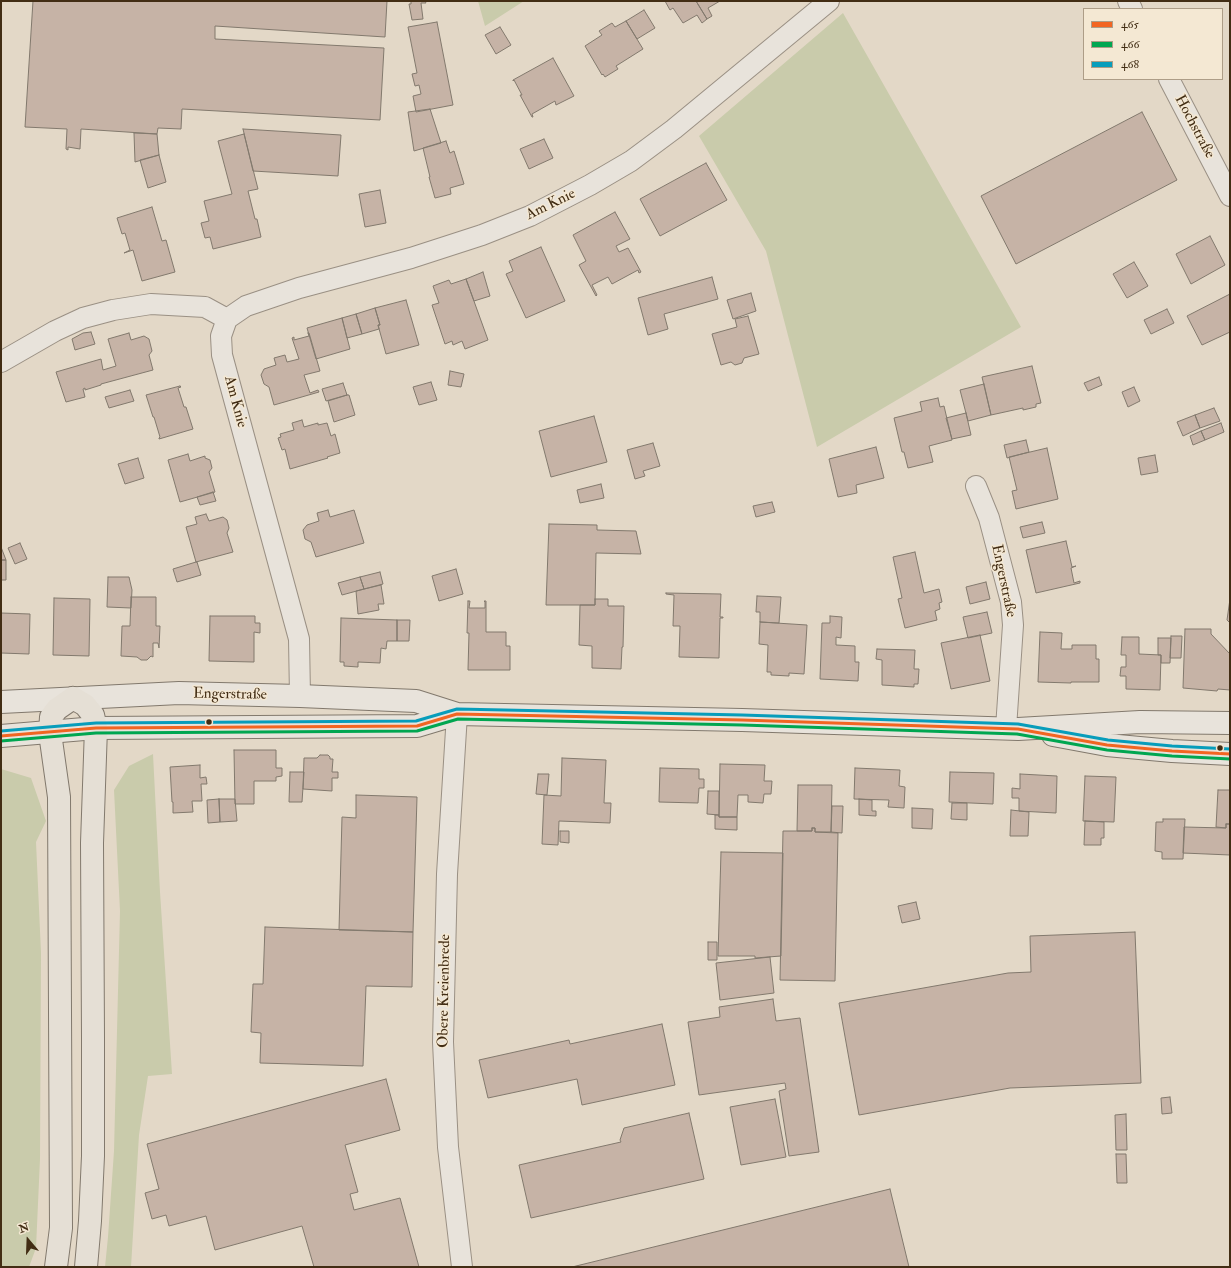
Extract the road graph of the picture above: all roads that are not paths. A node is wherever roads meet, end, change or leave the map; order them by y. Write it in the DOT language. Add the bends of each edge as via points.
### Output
graph roads {
  1 [pos="829,1"];
  2 [pos="1169,80"];
  3 [pos="1230,196"];
  4 [pos="227,319"];
  5 [pos="1,362"];
  6 [pos="976,486"];
  7 [pos="300,696"];
  8 [pos="73,698"];
  9 [pos="1,702"];
  10 [pos="457,714"];
  11 [pos="1230,723"];
  12 [pos="96,728"];
  13 [pos="1012,728"];
  14 [pos="50,733"];
  15 [pos="1,736"];
  16 [pos="1230,754"];
  17 [pos="56,1267"];
  18 [pos="86,1267"];
  19 [pos="462,1267"];
  1 -- 4 [label="street, Am Knie" via="674,129 631,161 590,185 530,216 482,235 411,258 299,288 246,306"];
  2 -- 3 [label="street, Hochstraße"];
  4 -- 5 [label="street" via="204,307 151,304 113,310 83,318"];
  4 -- 7 [label="street, Am Knie" via="221,336 222,355 299,639"];
  6 -- 13 [label="street, Engerstraße" via="990,518 1010,602"];
  7 -- 8 [label="main road, Engerstraße" via="178,693"];
  7 -- 10 [label="main road, Engerstraße" via="416,701"];
  8 -- 9 [label="main road, Engerstraße"];
  8 -- 12 [label="highway" via="85,705 93,715"];
  8 -- 14 [label="highway" via="51,718"];
  10 -- 12 [label="main road, Engerstraße" via="417,726"];
  10 -- 13 [label="main road, Engerstraße"];
  10 -- 19 [label="street, Obere Kreienbrede" via="447,874 443,1042 448,1147"];
  11 -- 13 [label="main road, Engerstraße" via="1140,722"];
  12 -- 14 [label="main road, Engerstraße"];
  12 -- 18 [label="highway" via="92,843 92,1156"];
  13 -- 16 [label="main road, Engerstraße" via="1107,745"];
  14 -- 15 [label="main road, Engerstraße"];
  14 -- 17 [label="highway" via="59,804 61,1228"];
}
